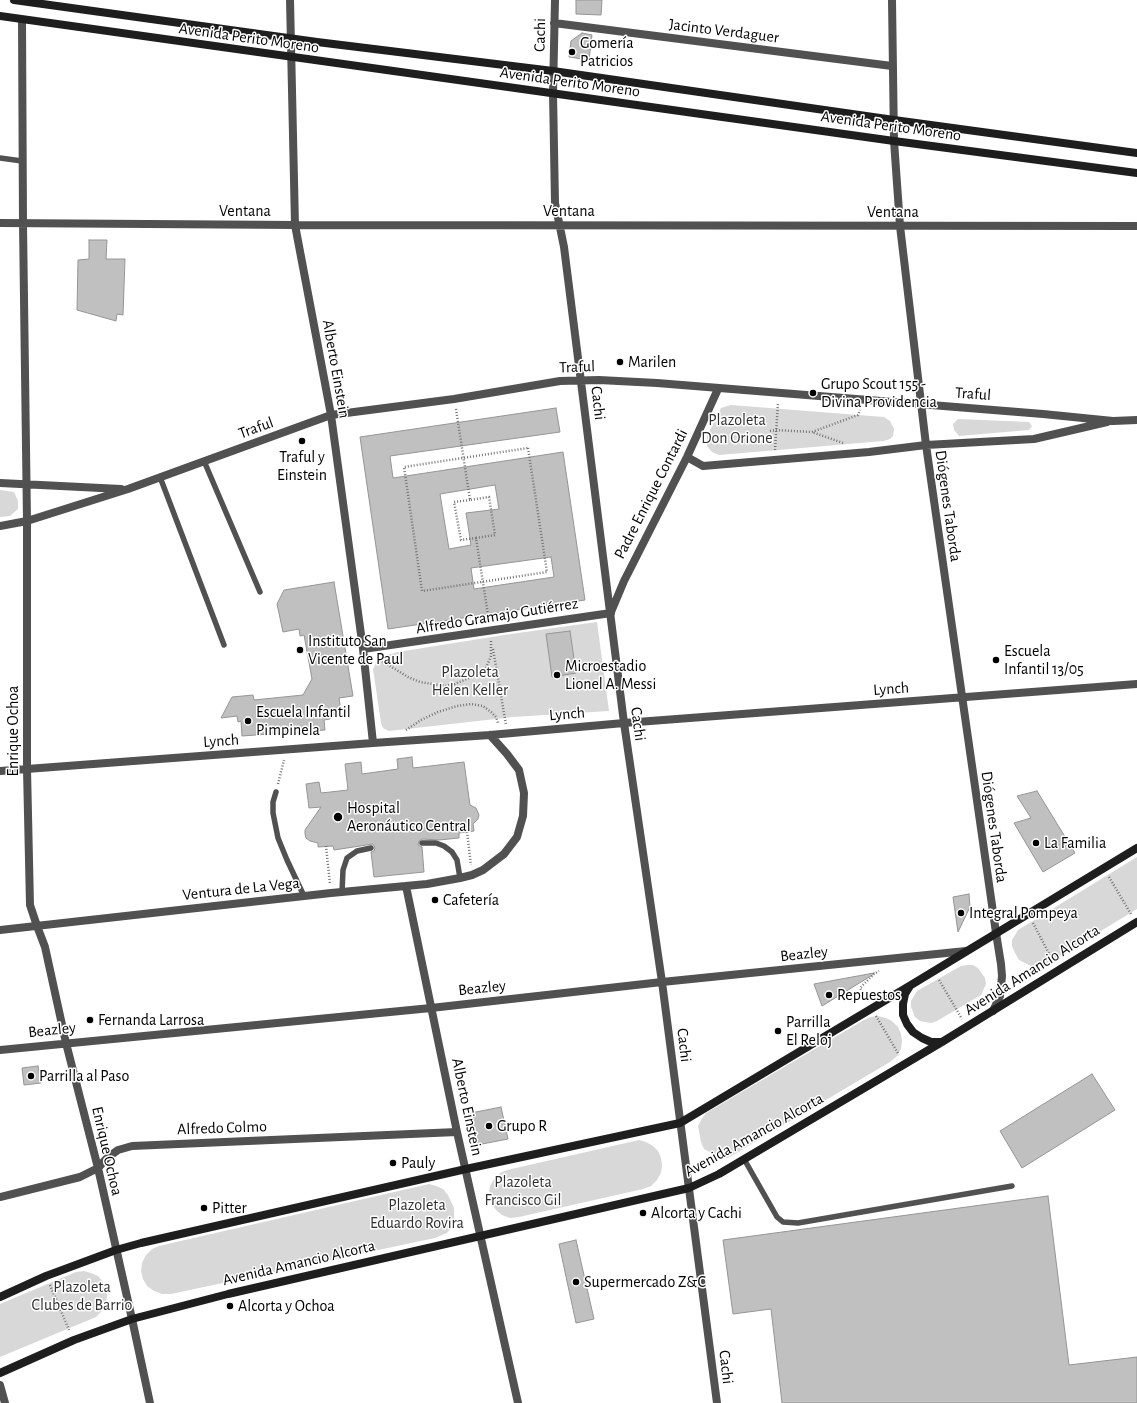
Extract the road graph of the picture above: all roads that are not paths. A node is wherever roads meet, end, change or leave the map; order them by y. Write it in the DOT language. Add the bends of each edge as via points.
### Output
graph roads {
  1 [pos="18,0"];
  2 [pos="290,0"];
  3 [pos="555,0"];
  4 [pos="892,0"];
  5 [pos="0,16"];
  6 [pos="22,20"];
  7 [pos="554,23"];
  8 [pos="290,38"];
  9 [pos="290,58"];
  10 [pos="892,66"];
  11 [pos="553,71"];
  12 [pos="552,93"];
  13 [pos="894,120"];
  14 [pos="894,141"];
  15 [pos="1137,153"];
  16 [pos="0,158"];
  17 [pos="22,161"];
  18 [pos="1137,173"];
  19 [pos="0,224"];
  20 [pos="23,224"];
  21 [pos="559,225"];
  22 [pos="295,226"];
  23 [pos="900,226"];
  24 [pos="1137,226"];
  25 [pos="581,380"];
  26 [pos="718,389"];
  27 [pos="921,404"];
  28 [pos="331,415"];
  29 [pos="1137,420"];
  30 [pos="1113,421"];
  31 [pos="926,445"];
  32 [pos="687,456"];
  33 [pos="204,461"];
  34 [pos="160,477"];
  35 [pos="0,483"];
  36 [pos="27,484"];
  37 [pos="128,489"];
  38 [pos="28,521"];
  39 [pos="0,526"];
  40 [pos="260,592"];
  41 [pos="611,613"];
  42 [pos="224,645"];
  43 [pos="363,649"];
  44 [pos="1137,684"];
  45 [pos="962,698"];
  46 [pos="624,723"];
  47 [pos="490,736"];
  48 [pos="373,743"];
  49 [pos="27,769"];
  50 [pos="0,771"];
  51 [pos="276,792"];
  52 [pos="422,843"];
  53 [pos="371,848"];
  54 [pos="1137,848"];
  55 [pos="460,878"];
  56 [pos="406,886"];
  57 [pos="342,892"];
  58 [pos="304,896"];
  59 [pos="1137,922"];
  60 [pos="37,926"];
  61 [pos="0,930"];
  62 [pos="996,933"];
  63 [pos="966,951"];
  64 [pos="662,982"];
  65 [pos="911,985"];
  66 [pos="431,1008"];
  67 [pos="992,1011"];
  68 [pos="942,1042"];
  69 [pos="66,1043"];
  70 [pos="0,1050"];
  71 [pos="680,1123"];
  72 [pos="457,1132"];
  73 [pos="744,1159"];
  74 [pos="98,1168"];
  75 [pos="466,1169"];
  76 [pos="1012,1186"];
  77 [pos="689,1188"];
  78 [pos="0,1197"];
  79 [pos="481,1236"];
  80 [pos="116,1250"];
  81 [pos="0,1296"];
  82 [pos="132,1318"];
  83 [pos="0,1373"];
  84 [pos="0,1385"];
  85 [pos="5,1403"];
  86 [pos="150,1403"];
  87 [pos="518,1403"];
  88 [pos="716,1403"];
  1 -- 8 [label="main road, Avenida Perito Moreno"];
  2 -- 8 [label="street, Alberto Einstein"];
  3 -- 7 [label="street, Cachi"];
  4 -- 10 [label="street, Diógenes Taborda"];
  5 -- 6 [label="main road, Avenida Perito Moreno"];
  6 -- 9 [label="main road, Avenida Perito Moreno"];
  6 -- 17 [label="street, Enrique Ochoa"];
  7 -- 10 [label="street, Jacinto Verdaguer"];
  7 -- 11 [label="street, Cachi"];
  8 -- 9 [label="street, Alberto Einstein"];
  8 -- 11 [label="main road, Avenida Perito Moreno"];
  9 -- 12 [label="main road, Avenida Perito Moreno"];
  9 -- 22 [label="street, Alberto Einstein"];
  10 -- 13 [label="street, Diógenes Taborda"];
  11 -- 12 [label="street, Cachi"];
  11 -- 13 [label="main road, Avenida Perito Moreno"];
  12 -- 14 [label="main road, Avenida Perito Moreno"];
  12 -- 21 [label="street, Cachi" via="555,203"];
  13 -- 14 [label="street, Diógenes Taborda"];
  13 -- 15 [label="main road, Avenida Perito Moreno"];
  14 -- 18 [label="main road, Avenida Perito Moreno"];
  14 -- 23 [label="street, Diógenes Taborda"];
  16 -- 17 [label="lane"];
  17 -- 20 [label="street, Enrique Ochoa"];
  19 -- 20 [label="street, Ventana"];
  20 -- 22 [label="street, Ventana"];
  20 -- 36 [label="street, Enrique Ochoa"];
  21 -- 22 [label="street, Ventana"];
  21 -- 23 [label="street, Ventana"];
  21 -- 25 [label="street, Cachi"];
  22 -- 28 [label="street, Alberto Einstein"];
  23 -- 24 [label="street, Ventana"];
  23 -- 27 [label="street, Diógenes Taborda"];
  25 -- 26 [label="street, Traful"];
  25 -- 28 [label="street, Traful"];
  25 -- 41 [label="street, Cachi"];
  26 -- 27 [label="street, Traful"];
  26 -- 32 [label="street, Padre Enrique Contardi"];
  27 -- 30 [label="street, Traful"];
  27 -- 31 [label="street, Diógenes Taborda"];
  28 -- 33 [label="street, Traful"];
  28 -- 43 [label="street, Alberto Einstein"];
  29 -- 30 [label="street, Traful"];
  30 -- 31 [label="street, Traful" via="1034,439"];
  31 -- 32 [label="street, Traful" via="703,466"];
  31 -- 45 [label="street, Diógenes Taborda"];
  32 -- 41 [label="street, Padre Enrique Contardi" via="624,581"];
  33 -- 34 [label="street, Traful"];
  33 -- 40 [label="lane"];
  34 -- 37 [label="street, Traful"];
  34 -- 42 [label="lane"];
  35 -- 36 [label="street, Traful"];
  36 -- 37 [label="street, Traful"];
  36 -- 38 [label="street, Enrique Ochoa"];
  37 -- 38 [label="street, Traful"];
  38 -- 39 [label="street, Traful"];
  38 -- 49 [label="street, Enrique Ochoa"];
  41 -- 43 [label="street, Alfredo Gramajo Gutiérrez"];
  41 -- 46 [label="street, Cachi"];
  43 -- 48 [label="street, Alberto Einstein"];
  44 -- 45 [label="street, Lynch"];
  45 -- 46 [label="street, Lynch"];
  45 -- 62 [label="street, Diógenes Taborda"];
  46 -- 47 [label="street, Lynch"];
  46 -- 64 [label="street, Cachi"];
  47 -- 48 [label="street, Lynch"];
  47 -- 55 [label="street, Ventura de La Vega" via="519,770 524,793 523,816 517,837 504,854 483,870"];
  48 -- 49 [label="street, Lynch"];
  49 -- 50 [label="street, Lynch"];
  49 -- 60 [label="street, Enrique Ochoa" via="30,905"];
  51 -- 58 [label="lane" via="273,813 278,838"];
  52 -- 55 [label="lane" via="436,843 452,852 457,860"];
  53 -- 57 [label="lane" via="357,851 347,858 342,870"];
  54 -- 62 [label="main road"];
  55 -- 56 [label="street, Ventura de La Vega"];
  56 -- 57 [label="street, Ventura de La Vega"];
  56 -- 66 [label="street, Alberto Einstein"];
  57 -- 58 [label="street, Ventura de La Vega"];
  58 -- 60 [label="street, Ventura de La Vega"];
  59 -- 67 [label="main road, Avenida Amancio Alcorta"];
  60 -- 61 [label="street, Ventura de La Vega"];
  60 -- 69 [label="street, Enrique Ochoa" via="45,947"];
  62 -- 63 [label="main road"];
  62 -- 67 [label="street, Diógenes Taborda" via="1002,976 1000,996"];
  63 -- 64 [label="street, Beazley"];
  63 -- 65 [label="main road"];
  64 -- 66 [label="street, Beazley"];
  64 -- 71 [label="street, Cachi"];
  65 -- 68 [label="main road" via="905,994 903,1004 903,1015 907,1024 922,1038 931,1042"];
  65 -- 71 [label="main road"];
  66 -- 69 [label="street, Beazley"];
  66 -- 72 [label="street, Alberto Einstein"];
  67 -- 68 [label="main road, Avenida Amancio Alcorta"];
  68 -- 73 [label="main road, Avenida Amancio Alcorta"];
  69 -- 70 [label="street, Beazley"];
  69 -- 74 [label="street, Enrique Ochoa"];
  71 -- 75 [label="main road"];
  71 -- 77 [label="street, Cachi"];
  72 -- 74 [label="street, Alfredo Colmo" via="132,1146 118,1150"];
  72 -- 75 [label="street, Alberto Einstein"];
  73 -- 76 [label="lane" via="782,1222 798,1223"];
  73 -- 77 [label="main road, Avenida Amancio Alcorta"];
  74 -- 78 [label="street, Alfredo Colmo" via="80,1177"];
  74 -- 80 [label="street, Enrique Ochoa"];
  75 -- 79 [label="street, Alberto Einstein"];
  75 -- 80 [label="main road"];
  77 -- 79 [label="main road, Avenida Amancio Alcorta"];
  77 -- 88 [label="street, Cachi"];
  79 -- 82 [label="main road, Avenida Amancio Alcorta"];
  79 -- 87 [label="street, Alberto Einstein"];
  80 -- 81 [label="main road"];
  80 -- 82 [label="street, Enrique Ochoa"];
  82 -- 83 [label="main road, Avenida Amancio Alcorta"];
  82 -- 86 [label="street, Enrique Ochoa"];
  84 -- 85 [label="street"];
}
